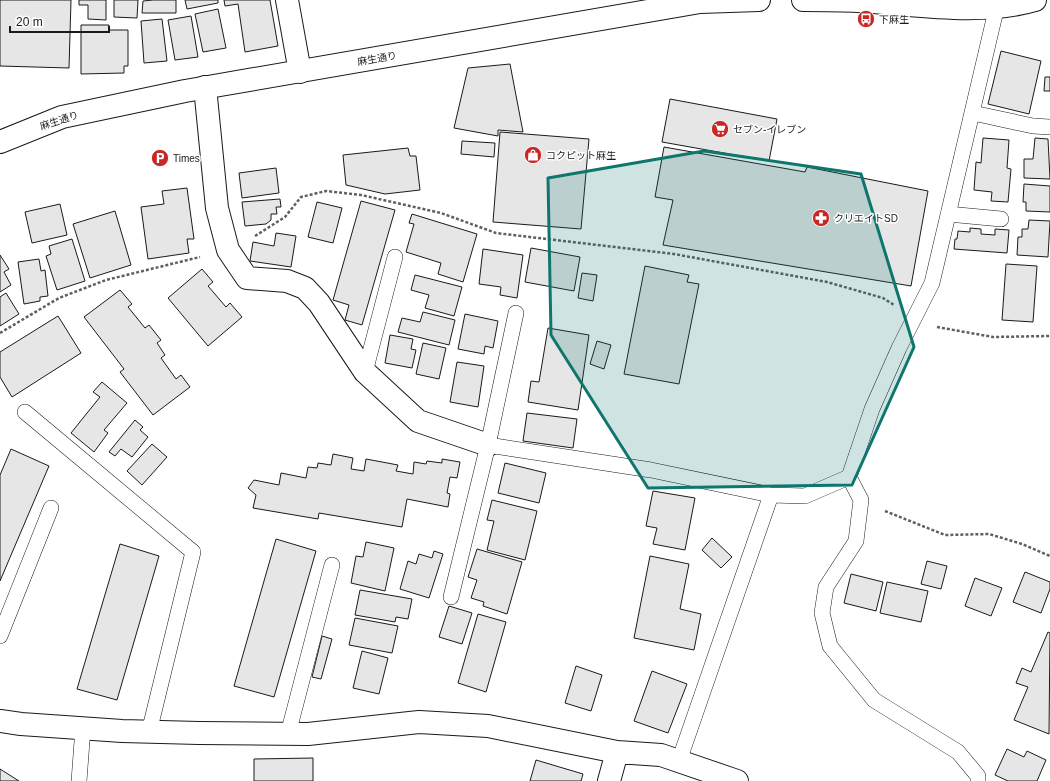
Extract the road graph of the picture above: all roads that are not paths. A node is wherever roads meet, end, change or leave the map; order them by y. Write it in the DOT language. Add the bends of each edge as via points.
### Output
graph roads {
  1 [pos="287,0"];
  2 [pos="759,0"];
  3 [pos="803,0"];
  4 [pos="1035,0"];
  5 [pos="997,6"];
  6 [pos="300,72"];
  7 [pos="205,87"];
  8 [pos="973,112"];
  9 [pos="1050,127"];
  10 [pos="0,142"];
  11 [pos="948,214"];
  12 [pos="1000,219"];
  13 [pos="395,257"];
  14 [pos="516,313"];
  15 [pos="365,372"];
  16 [pos="25,412"];
  17 [pos="488,445"];
  18 [pos="849,477"];
  19 [pos="771,495"];
  20 [pos="51,508"];
  21 [pos="332,565"];
  22 [pos="451,597"];
  23 [pos="0,636"];
  24 [pos="0,720"];
  25 [pos="83,728"];
  26 [pos="149,732"];
  27 [pos="288,734"];
  28 [pos="617,752"];
  29 [pos="679,761"];
  30 [pos="79,781"];
  31 [pos="609,781"];
  32 [pos="737,781"];
  33 [pos="978,781"];
  1 -- 6 [label="street"];
  2 -- 6 [label="street, 麻生通り" via="700,2"];
  3 -- 5 [label="street" via="931,6"];
  4 -- 5 [label="street"];
  5 -- 8 [label="lane"];
  6 -- 7 [label="street, 麻生通り"];
  7 -- 10 [label="street, 麻生通り" via="62,117"];
  7 -- 15 [label="street" via="217,208 228,250 246,278 287,282 305,288 319,304"];
  8 -- 9 [label="lane" via="1033,126"];
  8 -- 11 [label="lane"];
  11 -- 12 [label="lane"];
  11 -- 18 [label="lane" via="932,283 872,409"];
  13 -- 15 [label="lane"];
  14 -- 17 [label="lane"];
  15 -- 17 [label="street" via="418,421"];
  16 -- 26 [label="lane" via="193,552"];
  17 -- 19 [label="lane" via="652,470"];
  17 -- 22 [label="lane"];
  18 -- 19 [label="lane" via="805,496"];
  18 -- 33 [label="lane" via="861,500 856,541 826,587 822,613 830,646 874,700 958,752 978,776"];
  19 -- 29 [label="lane"];
  20 -- 23 [label="lane"];
  21 -- 27 [label="lane"];
  24 -- 25 [label="street"];
  25 -- 26 [label="street"];
  25 -- 30 [label="lane"];
  26 -- 27 [label="street"];
  27 -- 28 [label="street" via="427,722 488,726"];
  28 -- 29 [label="street" via="661,755"];
  28 -- 31 [label="street"];
  29 -- 32 [label="street"];
}
